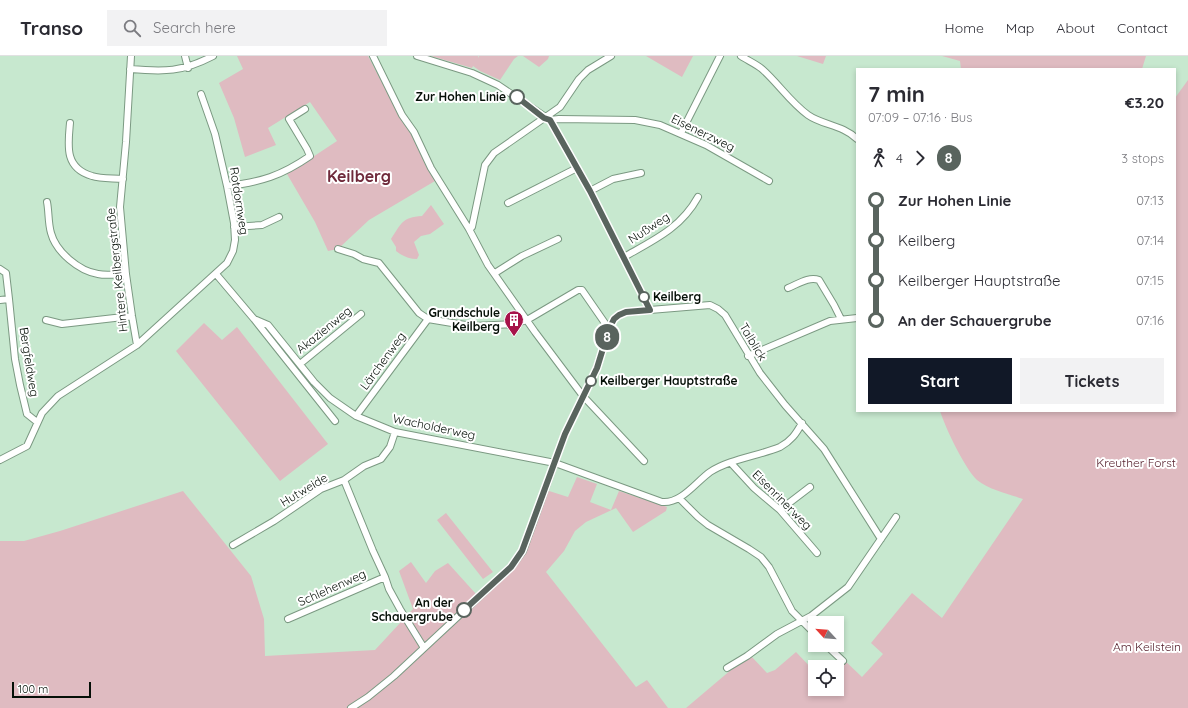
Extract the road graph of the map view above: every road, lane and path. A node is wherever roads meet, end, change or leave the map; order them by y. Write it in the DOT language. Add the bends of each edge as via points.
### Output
graph roads {
  1 [pos="131,56"];
  2 [pos="184,56"];
  3 [pos="214,56"];
  4 [pos="372,56"];
  5 [pos="417,56"];
  6 [pos="611,56"];
  7 [pos="720,56"];
  8 [pos="741,56"];
  9 [pos="188,68"];
  10 [pos="130,69"];
  11 [pos="201,94"];
  12 [pos="305,109"];
  13 [pos="547,119"];
  14 [pos="70,122"];
  15 [pos="681,133"];
  16 [pos="856,138"];
  17 [pos="576,168"];
  18 [pos="641,173"];
  19 [pos="123,179"];
  20 [pos="769,181"];
  21 [pos="227,186"];
  22 [pos="590,191"];
  23 [pos="698,197"];
  24 [pos="48,202"];
  25 [pos="508,204"];
  26 [pos="279,217"];
  27 [pos="234,227"];
  28 [pos="469,229"];
  29 [pos="558,239"];
  30 [pos="338,249"];
  31 [pos="624,257"];
  32 [pos="0,269"];
  33 [pos="495,273"];
  34 [pos="126,274"];
  35 [pos="216,274"];
  36 [pos="788,288"];
  37 [pos="9,299"];
  38 [pos="0,300"];
  39 [pos="650,310"];
  40 [pos="361,314"];
  41 [pos="132,316"];
  42 [pos="428,318"];
  43 [pos="856,318"];
  44 [pos="254,319"];
  45 [pos="841,319"];
  46 [pos="46,320"];
  47 [pos="526,320"];
  48 [pos="609,329"];
  49 [pos="137,345"];
  50 [pos="748,356"];
  51 [pos="300,364"];
  52 [pos="583,396"];
  53 [pos="356,416"];
  54 [pos="335,421"];
  55 [pos="37,422"];
  56 [pos="802,423"];
  57 [pos="395,432"];
  58 [pos="0,460"];
  59 [pos="644,461"];
  60 [pos="555,462"];
  61 [pos="731,463"];
  62 [pos="344,480"];
  63 [pos="810,487"];
  64 [pos="679,498"];
  65 [pos="780,510"];
  66 [pos="896,517"];
  67 [pos="881,539"];
  68 [pos="233,545"];
  69 [pos="818,553"];
  70 [pos="385,577"];
  71 [pos="288,619"];
  72 [pos="801,621"];
  73 [pos="808,628"];
  74 [pos="424,648"];
  75 [pos="833,652"];
  76 [pos="842,660"];
  77 [pos="727,668"];
  78 [pos="351,708"];
  1 -- 10 [label="street, Hintere Keilbergstraße"];
  2 -- 9 [label="street"];
  3 -- 9 [label="street"];
  4 -- 28 [label="street" via="431,168"];
  5 -- 13 [label="street" via="472,73 498,85"];
  6 -- 13 [label="street" via="588,70 560,107"];
  7 -- 15 [label="street"];
  8 -- 16 [label="street" via="761,68 808,115 840,128"];
  9 -- 10 [label="street" via="156,72"];
  10 -- 19 [label="street, Hintere Keilbergstraße"];
  11 -- 21 [label="street, Rotdornweg" via="215,134"];
  12 -- 21 [label="street" via="290,119 310,156 295,167 268,179"];
  13 -- 15 [label="street, Eisenerzweg" via="635,120 660,124"];
  13 -- 17 [label="street"];
  13 -- 28 [label="street" via="494,153 489,159 485,165 472,227"];
  14 -- 19 [label="street" via="69,156 74,165 92,176"];
  15 -- 20 [label="street, Eisenerzweg"];
  17 -- 22 [label="street"];
  17 -- 25 [label="street"];
  18 -- 22 [label="street" via="613,179"];
  19 -- 34 [label="street, Hintere Keilbergstraße" via="120,208"];
  21 -- 27 [label="street, Rotdornweg"];
  22 -- 31 [label="street"];
  23 -- 31 [label="street, Nußweg" via="688,213 675,226"];
  24 -- 34 [label="street" via="51,233 60,250 72,262 98,274"];
  26 -- 27 [label="street" via="262,225"];
  27 -- 35 [label="street, Rotdornweg" via="233,251 227,263"];
  28 -- 33 [label="street"];
  29 -- 33 [label="street" via="522,256"];
  30 -- 42 [label="street" via="379,263 418,313"];
  31 -- 39 [label="street"];
  32 -- 37 [label="street, Bergfeldweg" via="6,272"];
  33 -- 47 [label="street"];
  34 -- 41 [label="street, Hintere Keilbergstraße"];
  35 -- 44 [label="street, Wacholderweg"];
  35 -- 49 [label="street, Rotdornweg"];
  36 -- 45 [label="street" via="810,279 819,280"];
  37 -- 38 [label="street"];
  37 -- 55 [label="street, Bergfeldweg" via="20,385 27,414"];
  39 -- 48 [label="street, Talblick" via="619,315"];
  39 -- 50 [label="street, Talblick" via="714,306 724,316"];
  40 -- 51 [label="street, Akazienweg"];
  41 -- 46 [label="street" via="62,324"];
  41 -- 49 [label="street, Hintere Keilbergstraße"];
  42 -- 47 [label="street" via="473,326 513,324"];
  42 -- 53 [label="street, Lärchenweg"];
  43 -- 45 [label="street"];
  44 -- 51 [label="street, Wacholderweg" via="268,325"];
  44 -- 54 [label="street, Wacholderweg"];
  45 -- 50 [label="street" via="830,321"];
  47 -- 48 [label="street" via="582,290"];
  47 -- 52 [label="street"];
  48 -- 52 [label="street, Talblick" via="597,368"];
  49 -- 55 [label="street, Hintere Keilbergstraße" via="58,396 42,412"];
  50 -- 56 [label="street, Talblick" via="772,390"];
  51 -- 53 [label="street, Wacholderweg" via="330,398"];
  52 -- 59 [label="street"];
  52 -- 60 [label="street, Talblick"];
  53 -- 57 [label="street, Wacholderweg"];
  55 -- 58 [label="street, Hintere Keilbergstraße" via="27,446"];
  56 -- 61 [label="street" via="794,437 780,448"];
  56 -- 67 [label="street, Talblick" via="836,466"];
  57 -- 60 [label="street, Wacholderweg"];
  57 -- 62 [label="street, Hutweide" via="390,447 380,459 364,466"];
  60 -- 64 [label="street, Wacholderweg" via="662,502"];
  60 -- 74 [label="street, Talblick" via="522,551 511,567"];
  61 -- 64 [label="street" via="701,479"];
  61 -- 65 [label="street, Eisenrinerweg" via="754,488"];
  62 -- 68 [label="street, Hutweide" via="321,490"];
  62 -- 70 [label="street"];
  63 -- 65 [label="street"];
  64 -- 72 [label="street" via="708,525 761,557 792,611"];
  65 -- 69 [label="street, Eisenrinerweg"];
  66 -- 67 [label="street"];
  67 -- 72 [label="street" via="848,587"];
  70 -- 71 [label="street, Schlehenweg"];
  70 -- 74 [label="street" via="389,589"];
  72 -- 73 [label="street"];
  72 -- 77 [label="street"];
  74 -- 78 [label="street, Talblick" via="394,676"];
  75 -- 76 [label="street"];
}
